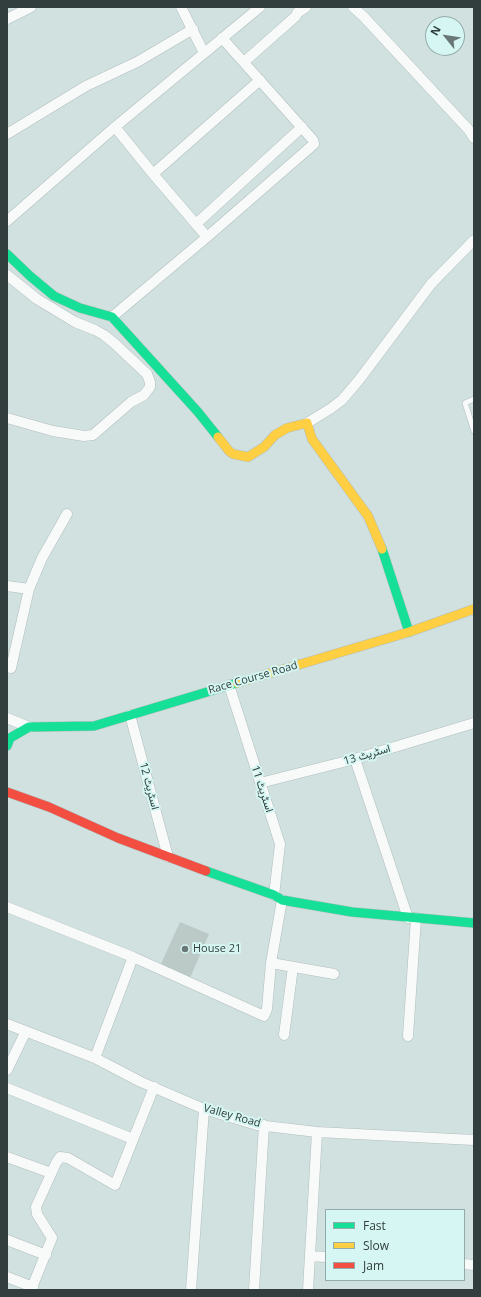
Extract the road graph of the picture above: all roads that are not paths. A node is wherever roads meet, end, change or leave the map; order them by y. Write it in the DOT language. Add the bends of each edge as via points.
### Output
graph roads {
  1 [pos="31,7"];
  2 [pos="181,7"];
  3 [pos="260,7"];
  4 [pos="306,7"];
  5 [pos="353,7"];
  6 [pos="294,10"];
  7 [pos="7,20"];
  8 [pos="192,29"];
  9 [pos="222,38"];
  10 [pos="204,53"];
  11 [pos="244,62"];
  12 [pos="260,80"];
  13 [pos="115,127"];
  14 [pos="302,127"];
  15 [pos="7,134"];
  16 [pos="474,138"];
  17 [pos="153,174"];
  18 [pos="7,221"];
  19 [pos="196,224"];
  20 [pos="207,237"];
  21 [pos="474,240"];
  22 [pos="8,256"];
  23 [pos="7,275"];
  24 [pos="112,317"];
  25 [pos="474,399"];
  26 [pos="7,418"];
  27 [pos="307,423"];
  28 [pos="474,431"];
  29 [pos="66,514"];
  30 [pos="7,586"];
  31 [pos="29,589"];
  32 [pos="474,610"];
  33 [pos="409,632"];
  34 [pos="11,668"];
  35 [pos="229,685"];
  36 [pos="130,715"];
  37 [pos="7,718"];
  38 [pos="474,723"];
  39 [pos="29,727"];
  40 [pos="7,746"];
  41 [pos="355,759"];
  42 [pos="260,783"];
  43 [pos="7,792"];
  44 [pos="168,857"];
  45 [pos="278,897"];
  46 [pos="7,907"];
  47 [pos="412,918"];
  48 [pos="474,923"];
  49 [pos="133,957"];
  50 [pos="271,963"];
  51 [pos="293,967"];
  52 [pos="334,974"];
  53 [pos="7,1024"];
  54 [pos="26,1031"];
  55 [pos="284,1035"];
  56 [pos="408,1036"];
  57 [pos="95,1058"];
  58 [pos="7,1070"];
  59 [pos="154,1087"];
  60 [pos="7,1088"];
  61 [pos="204,1109"];
  62 [pos="264,1125"];
  63 [pos="317,1132"];
  64 [pos="133,1140"];
  65 [pos="474,1140"];
  66 [pos="7,1157"];
  67 [pos="51,1173"];
  68 [pos="7,1240"];
  69 [pos="46,1255"];
  70 [pos="310,1256"];
  71 [pos="325,1257"];
  72 [pos="7,1277"];
  73 [pos="32,1289"];
  74 [pos="192,1290"];
  75 [pos="254,1290"];
  76 [pos="308,1290"];
  1 -- 7 [label="street"];
  2 -- 8 [label="street"];
  3 -- 9 [label="street"];
  4 -- 6 [label="street"];
  5 -- 16 [label="street"];
  6 -- 11 [label="street" via="296,16"];
  8 -- 10 [label="street"];
  8 -- 15 [label="street" via="137,62 86,86"];
  9 -- 10 [label="street"];
  9 -- 11 [label="street"];
  10 -- 13 [label="street"];
  11 -- 12 [label="street"];
  12 -- 14 [label="street"];
  12 -- 17 [label="street"];
  13 -- 17 [label="street"];
  13 -- 18 [label="street"];
  14 -- 19 [label="street"];
  14 -- 20 [label="street" via="313,140 314,144 310,149"];
  17 -- 19 [label="street"];
  19 -- 20 [label="street"];
  20 -- 24 [label="street"];
  21 -- 27 [label="street" via="431,284 342,400"];
  22 -- 24 [label="street" via="54,296 80,308"];
  23 -- 26 [label="street" via="37,299 75,322 104,335 147,374 150,387 144,395 131,402 94,435 53,431"];
  24 -- 27 [label="street" via="233,454 248,457 287,428"];
  25 -- 28 [label="lane" via="465,403"];
  27 -- 33 [label="street" via="312,439 368,516 386,559"];
  29 -- 31 [label="street" via="42,558"];
  30 -- 31 [label="street"];
  31 -- 34 [label="street"];
  32 -- 33 [label="street, Race Course Road"];
  33 -- 35 [label="street, Race Course Road"];
  35 -- 36 [label="street, Race Course Road"];
  35 -- 42 [label="street, اسٹریٹ 11"];
  36 -- 39 [label="street, Race Course Road" via="94,726"];
  36 -- 44 [label="street, اسٹریٹ 12"];
  37 -- 39 [label="street"];
  38 -- 41 [label="street, اسٹریٹ 13"];
  39 -- 40 [label="street" via="10,738"];
  41 -- 42 [label="street, اسٹریٹ 13"];
  41 -- 47 [label="street"];
  42 -- 45 [label="street, اسٹریٹ 11" via="280,844"];
  43 -- 44 [label="street"];
  44 -- 45 [label="street"];
  45 -- 47 [label="street" via="352,912"];
  45 -- 50 [label="street, اسٹریٹ 11"];
  46 -- 49 [label="street"];
  47 -- 48 [label="street"];
  47 -- 56 [label="street"];
  49 -- 50 [label="street, اسٹریٹ 11" via="264,1016 267,1009"];
  49 -- 57 [label="street"];
  50 -- 51 [label="street"];
  51 -- 52 [label="street"];
  51 -- 55 [label="street"];
  53 -- 54 [label="street, Valley Road"];
  54 -- 57 [label="street, Valley Road"];
  54 -- 58 [label="street"];
  57 -- 59 [label="street, Valley Road"];
  59 -- 61 [label="street, Valley Road"];
  59 -- 64 [label="street"];
  60 -- 64 [label="street"];
  61 -- 62 [label="street, Valley Road"];
  61 -- 74 [label="street"];
  62 -- 63 [label="street, Valley Road"];
  62 -- 75 [label="street"];
  63 -- 65 [label="street, Valley Road"];
  63 -- 70 [label="street"];
  64 -- 67 [label="street" via="115,1185 68,1158 60,1157"];
  66 -- 67 [label="street"];
  67 -- 69 [label="street" via="36,1207 37,1214 52,1238"];
  68 -- 69 [label="street"];
  69 -- 73 [label="street"];
  70 -- 71 [label="street"];
  70 -- 76 [label="street"];
  72 -- 73 [label="street"];
}
